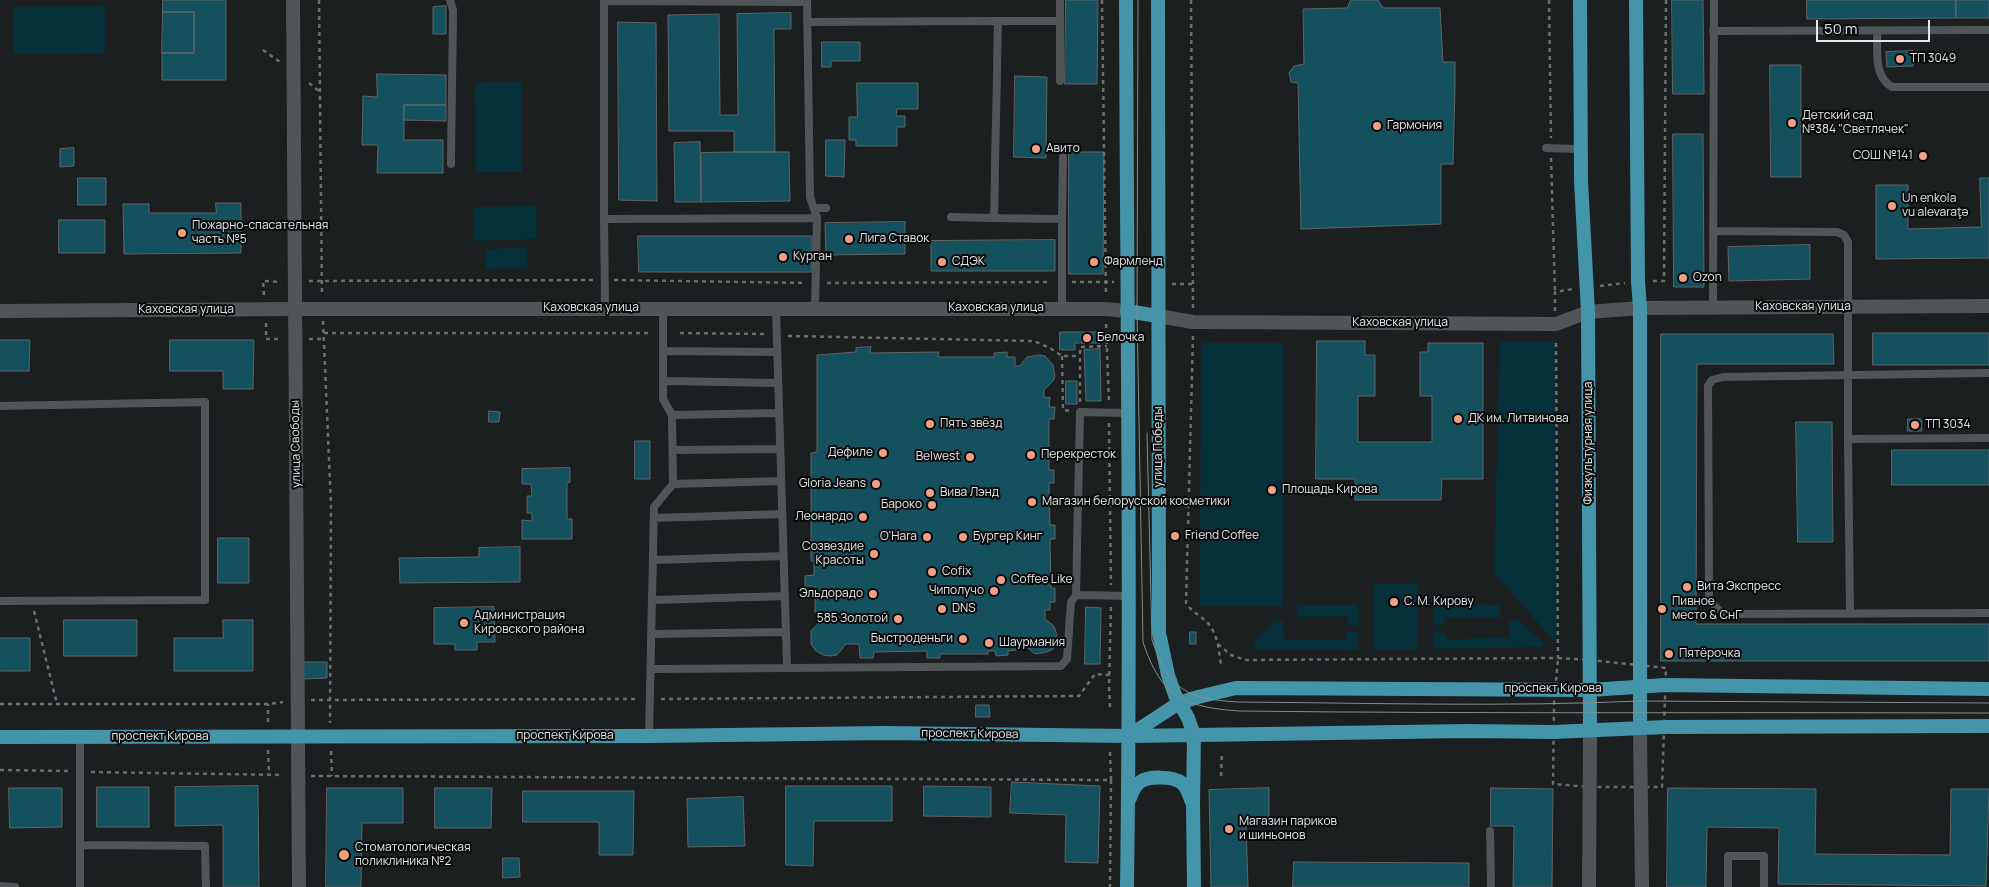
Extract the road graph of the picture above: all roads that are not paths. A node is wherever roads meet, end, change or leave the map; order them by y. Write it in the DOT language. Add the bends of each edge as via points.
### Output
graph roads {
  1 [pos="293,0"];
  2 [pos="450,0"];
  3 [pos="604,0"];
  4 [pos="1060,0"];
  5 [pos="1126,0"];
  6 [pos="1158,0"];
  7 [pos="1580,0"];
  8 [pos="1636,0"];
  9 [pos="1714,0"];
  10 [pos="807,1"];
  11 [pos="998,21"];
  12 [pos="1060,21"];
  13 [pos="807,22"];
  14 [pos="1989,30"];
  15 [pos="1713,31"];
  16 [pos="1877,31"];
  17 [pos="1060,81"];
  18 [pos="1989,86"];
  19 [pos="1546,148"];
  20 [pos="1580,149"];
  21 [pos="1063,158"];
  22 [pos="451,164"];
  23 [pos="814,208"];
  24 [pos="826,208"];
  25 [pos="951,217"];
  26 [pos="604,218"];
  27 [pos="817,218"];
  28 [pos="994,218"];
  29 [pos="1062,219"];
  30 [pos="1713,231"];
  31 [pos="1989,306"];
  32 [pos="1848,307"];
  33 [pos="605,308"];
  34 [pos="663,308"];
  35 [pos="816,308"];
  36 [pos="1062,308"];
  37 [pos="1640,308"];
  38 [pos="1713,308"];
  39 [pos="295,309"];
  40 [pos="776,309"];
  41 [pos="0,311"];
  42 [pos="1127,311"];
  43 [pos="1588,312"];
  44 [pos="1158,316"];
  45 [pos="663,351"];
  46 [pos="777,352"];
  47 [pos="1989,373"];
  48 [pos="1848,375"];
  49 [pos="663,381"];
  50 [pos="778,383"];
  51 [pos="0,406"];
  52 [pos="779,413"];
  53 [pos="1127,413"];
  54 [pos="672,415"];
  55 [pos="1989,438"];
  56 [pos="1848,440"];
  57 [pos="780,449"];
  58 [pos="673,450"];
  59 [pos="781,481"];
  60 [pos="673,484"];
  61 [pos="782,514"];
  62 [pos="654,518"];
  63 [pos="784,556"];
  64 [pos="653,560"];
  65 [pos="1076,595"];
  66 [pos="785,596"];
  67 [pos="1130,596"];
  68 [pos="653,600"];
  69 [pos="0,601"];
  70 [pos="1989,613"];
  71 [pos="1850,614"];
  72 [pos="786,632"];
  73 [pos="652,634"];
  74 [pos="787,668"];
  75 [pos="652,669"];
  76 [pos="1640,687"];
  77 [pos="1989,689"];
  78 [pos="1590,690"];
  79 [pos="1179,703"];
  80 [pos="1989,726"];
  81 [pos="1640,728"];
  82 [pos="1590,730"];
  83 [pos="1194,735"];
  84 [pos="298,736"];
  85 [pos="649,736"];
  86 [pos="1129,736"];
  87 [pos="0,737"];
  88 [pos="80,737"];
  89 [pos="1193,803"];
  90 [pos="1128,804"];
  91 [pos="1490,831"];
  92 [pos="80,845"];
  93 [pos="0,886"];
  94 [pos="15,887"];
  95 [pos="80,887"];
  96 [pos="206,887"];
  97 [pos="299,887"];
  98 [pos="1127,887"];
  99 [pos="1194,887"];
  100 [pos="1491,887"];
  101 [pos="1589,887"];
  102 [pos="1642,887"];
  103 [pos="1728,887"];
  104 [pos="1764,887"];
  1 -- 39 [label="street, улица Свободы"];
  2 -- 22 [label="lane" via="453,10"];
  3 -- 10 [label="lane"];
  3 -- 26 [label="lane"];
  4 -- 12 [label="lane"];
  5 -- 42 [label="main road"];
  6 -- 44 [label="main road, улица Победы"];
  7 -- 20 [label="main road, Физкультурная улица"];
  8 -- 37 [label="main road"];
  9 -- 15 [label="lane"];
  10 -- 13 [label="lane"];
  11 -- 12 [label="lane"];
  11 -- 13 [label="lane"];
  11 -- 28 [label="lane"];
  12 -- 17 [label="lane"];
  13 -- 23 [label="lane" via="810,196"];
  14 -- 16 [label="lane"];
  15 -- 16 [label="lane"];
  15 -- 30 [label="lane"];
  16 -- 18 [label="lane" via="1879,74 1892,87"];
  19 -- 20 [label="lane"];
  20 -- 43 [label="main road, Физкультурная улица"];
  21 -- 29 [label="lane"];
  23 -- 24 [label="lane"];
  23 -- 27 [label="lane"];
  25 -- 28 [label="lane"];
  26 -- 27 [label="lane"];
  26 -- 33 [label="lane"];
  27 -- 35 [label="lane"];
  28 -- 29 [label="lane"];
  29 -- 36 [label="lane"];
  30 -- 32 [label="lane" via="1837,232 1844,235 1848,242"];
  30 -- 38 [label="lane"];
  31 -- 32 [label="street, Каховская улица"];
  32 -- 38 [label="street, Каховская улица"];
  32 -- 48 [label="lane"];
  33 -- 34 [label="street, Каховская улица"];
  33 -- 39 [label="street, Каховская улица"];
  34 -- 40 [label="street, Каховская улица"];
  34 -- 45 [label="lane"];
  35 -- 36 [label="street, Каховская улица"];
  35 -- 40 [label="street, Каховская улица"];
  36 -- 42 [label="street, Каховская улица"];
  37 -- 38 [label="street, Каховская улица"];
  37 -- 43 [label="street, Каховская улица"];
  37 -- 76 [label="main road"];
  39 -- 41 [label="street, Каховская улица"];
  39 -- 84 [label="street, улица Свободы"];
  40 -- 46 [label="lane"];
  42 -- 44 [label="main road, Каховская улица"];
  42 -- 53 [label="main road"];
  43 -- 44 [label="street, Каховская улица" via="1556,324 1193,322"];
  43 -- 78 [label="main road, Физкультурная улица"];
  44 -- 79 [label="main road, улица Победы" via="1159,633 1168,675"];
  45 -- 46 [label="lane"];
  45 -- 49 [label="lane"];
  46 -- 50 [label="lane"];
  47 -- 48 [label="lane"];
  48 -- 56 [label="lane"];
  48 -- 71 [label="lane" via="1723,377 1712,380 1708,386 1709,596 1713,605 1725,614"];
  49 -- 50 [label="lane"];
  49 -- 54 [label="lane" via="663,399"];
  50 -- 52 [label="lane"];
  51 -- 69 [label="lane" via="205,402 205,600"];
  52 -- 54 [label="lane"];
  52 -- 57 [label="lane"];
  53 -- 65 [label="lane" via="1080,412"];
  53 -- 67 [label="main road"];
  54 -- 58 [label="lane"];
  55 -- 56 [label="lane"];
  56 -- 71 [label="lane"];
  57 -- 58 [label="lane"];
  57 -- 59 [label="lane"];
  58 -- 60 [label="lane"];
  59 -- 60 [label="lane"];
  59 -- 61 [label="lane"];
  60 -- 62 [label="lane" via="654,507"];
  61 -- 62 [label="lane"];
  61 -- 63 [label="lane"];
  62 -- 64 [label="lane"];
  63 -- 64 [label="lane"];
  63 -- 66 [label="lane"];
  64 -- 68 [label="lane"];
  65 -- 67 [label="lane"];
  65 -- 74 [label="lane" via="1071,602 1067,659 1061,666"];
  66 -- 68 [label="lane"];
  66 -- 72 [label="lane"];
  67 -- 86 [label="main road"];
  68 -- 73 [label="lane"];
  70 -- 71 [label="lane"];
  72 -- 73 [label="lane"];
  72 -- 74 [label="lane"];
  73 -- 75 [label="lane"];
  74 -- 75 [label="lane"];
  75 -- 85 [label="lane"];
  76 -- 77 [label="main road, проспект Кирова"];
  76 -- 78 [label="main road, проспект Кирова"];
  76 -- 81 [label="main road"];
  78 -- 79 [label="main road, проспект Кирова" via="1236,688"];
  78 -- 82 [label="main road, Физкультурная улица"];
  79 -- 83 [label="main road, улица Победы"];
  79 -- 86 [label="main road, проспект Кирова"];
  80 -- 81 [label="main road, проспект Кирова"];
  81 -- 82 [label="main road, проспект Кирова"];
  81 -- 102 [label="street"];
  82 -- 83 [label="main road, проспект Кирова"];
  82 -- 101 [label="street, Физкультурная улица"];
  83 -- 86 [label="main road, проспект Кирова"];
  83 -- 89 [label="main road, улица Победы"];
  84 -- 85 [label="main road, проспект Кирова"];
  84 -- 88 [label="main road, проспект Кирова"];
  84 -- 97 [label="street, улица Свободы"];
  85 -- 86 [label="main road, проспект Кирова" via="884,733"];
  86 -- 90 [label="main road"];
  87 -- 88 [label="main road, проспект Кирова"];
  88 -- 92 [label="lane"];
  89 -- 90 [label="main road" via="1182,782 1173,778 1146,778 1133,790"];
  89 -- 99 [label="main road, улица Победы"];
  90 -- 98 [label="main road"];
  91 -- 100 [label="lane"];
  92 -- 95 [label="lane"];
  92 -- 96 [label="lane" via="205,846"];
  93 -- 94 [label="lane"];
  103 -- 104 [label="lane" via="1728,856 1764,856"];
}
